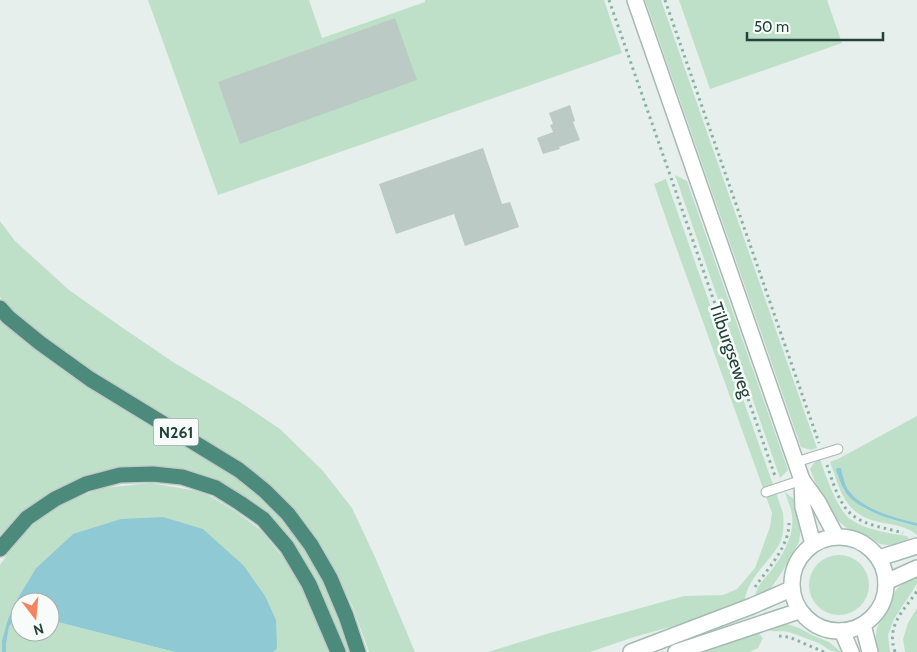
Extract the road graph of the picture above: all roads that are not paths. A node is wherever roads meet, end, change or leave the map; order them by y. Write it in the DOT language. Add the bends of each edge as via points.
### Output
graph roads {
  1 [pos="635,0"];
  2 [pos="0,308"];
  3 [pos="838,449"];
  4 [pos="796,462"];
  5 [pos="802,480"];
  6 [pos="766,492"];
  7 [pos="836,536"];
  8 [pos="912,540"];
  9 [pos="813,544"];
  10 [pos="0,549"];
  11 [pos="879,558"];
  12 [pos="917,568"];
  13 [pos="886,582"];
  14 [pos="791,589"];
  15 [pos="799,611"];
  16 [pos="863,625"];
  17 [pos="842,632"];
  18 [pos="338,652"];
  19 [pos="358,652"];
  20 [pos="631,652"];
  21 [pos="676,652"];
  22 [pos="851,652"];
  23 [pos="870,652"];
  1 -- 4 [label="main road, Tilburgseweg"];
  2 -- 19 [label="highway, N261" via="40,343 90,379 239,470 288,514 330,578"];
  3 -- 4 [label="lane"];
  4 -- 5 [label="main road, Tilburgseweg"];
  5 -- 6 [label="lane"];
  5 -- 7 [label="main road, Tilburgseweg"];
  5 -- 9 [label="main road, Tilburgseweg" via="802,507"];
  7 -- 9 [label="main road"];
  7 -- 11 [label="main road" via="860,542"];
  8 -- 11 [label="main road"];
  9 -- 14 [label="main road" via="796,564 791,576"];
  10 -- 18 [label="highway" via="27,518 86,484 120,475 182,477 216,488 263,519 310,584"];
  11 -- 13 [label="main road"];
  12 -- 13 [label="main road"];
  13 -- 16 [label="main road" via="881,606"];
  14 -- 15 [label="main road"];
  14 -- 20 [label="main road"];
  15 -- 17 [label="main road" via="818,627"];
  15 -- 21 [label="main road"];
  16 -- 17 [label="main road"];
  16 -- 23 [label="main road"];
  17 -- 22 [label="main road"];
}
